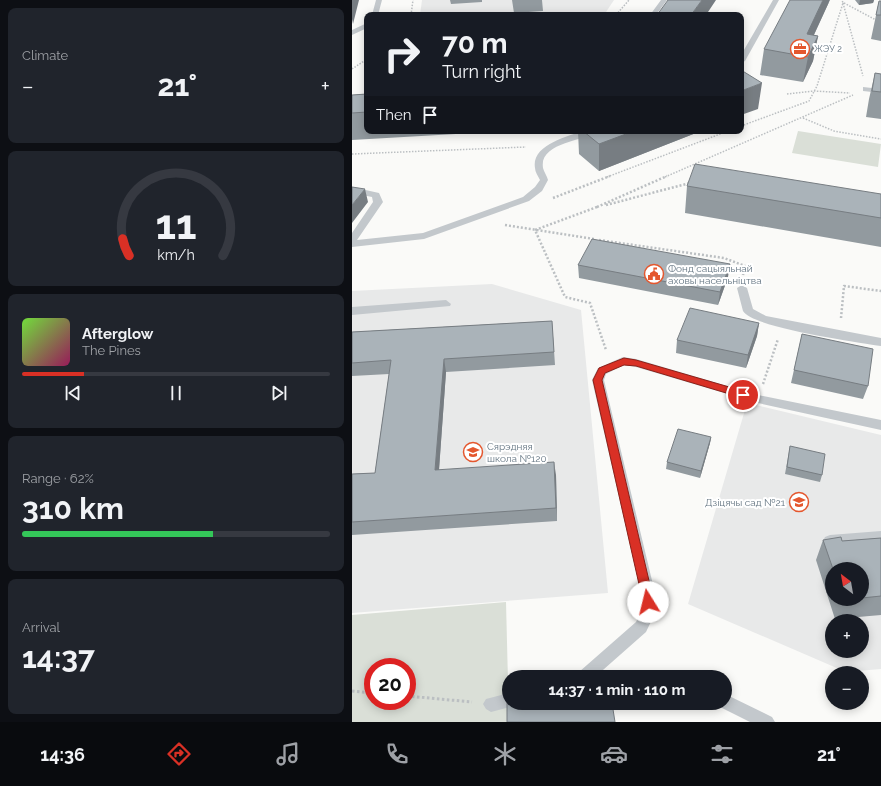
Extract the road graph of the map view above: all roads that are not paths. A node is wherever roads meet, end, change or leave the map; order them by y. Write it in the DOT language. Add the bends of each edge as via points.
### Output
graph roads {
  1 [pos="379,0"];
  2 [pos="664,0"];
  3 [pos="776,0"];
  4 [pos="376,12"];
  5 [pos="655,12"];
  6 [pos="364,27"];
  7 [pos="352,33"];
  8 [pos="744,56"];
  9 [pos="866,89"];
  10 [pos="881,91"];
  11 [pos="584,134"];
  12 [pos="352,190"];
  13 [pos="352,240"];
  14 [pos="352,244"];
  15 [pos="742,288"];
  16 [pos="446,304"];
  17 [pos="352,311"];
  18 [pos="881,342"];
  19 [pos="881,425"];
  20 [pos="881,537"];
  21 [pos="830,541"];
  22 [pos="592,670"];
  23 [pos="502,702"];
  24 [pos="490,704"];
  25 [pos="732,705"];
  26 [pos="767,722"];
  1 -- 4 [label="lane"];
  2 -- 5 [label="lane"];
  3 -- 8 [label="lane"];
  6 -- 7 [label="lane"];
  9 -- 10 [label="lane"];
  11 -- 14 [label="lane" via="549,147 540,159 539,168 544,180 540,189 526,199 424,236"];
  12 -- 13 [label="lane" via="376,195 378,202"];
  15 -- 18 [label="lane" via="748,311 763,319"];
  16 -- 17 [label="lane"];
  19 -- 22 [label="lane" via="758,399 636,363 624,361 602,371 598,380 648,593 649,611 641,627"];
  20 -- 21 [label="lane"];
  23 -- 24 [label="lane"];
  25 -- 26 [label="lane"];
}
